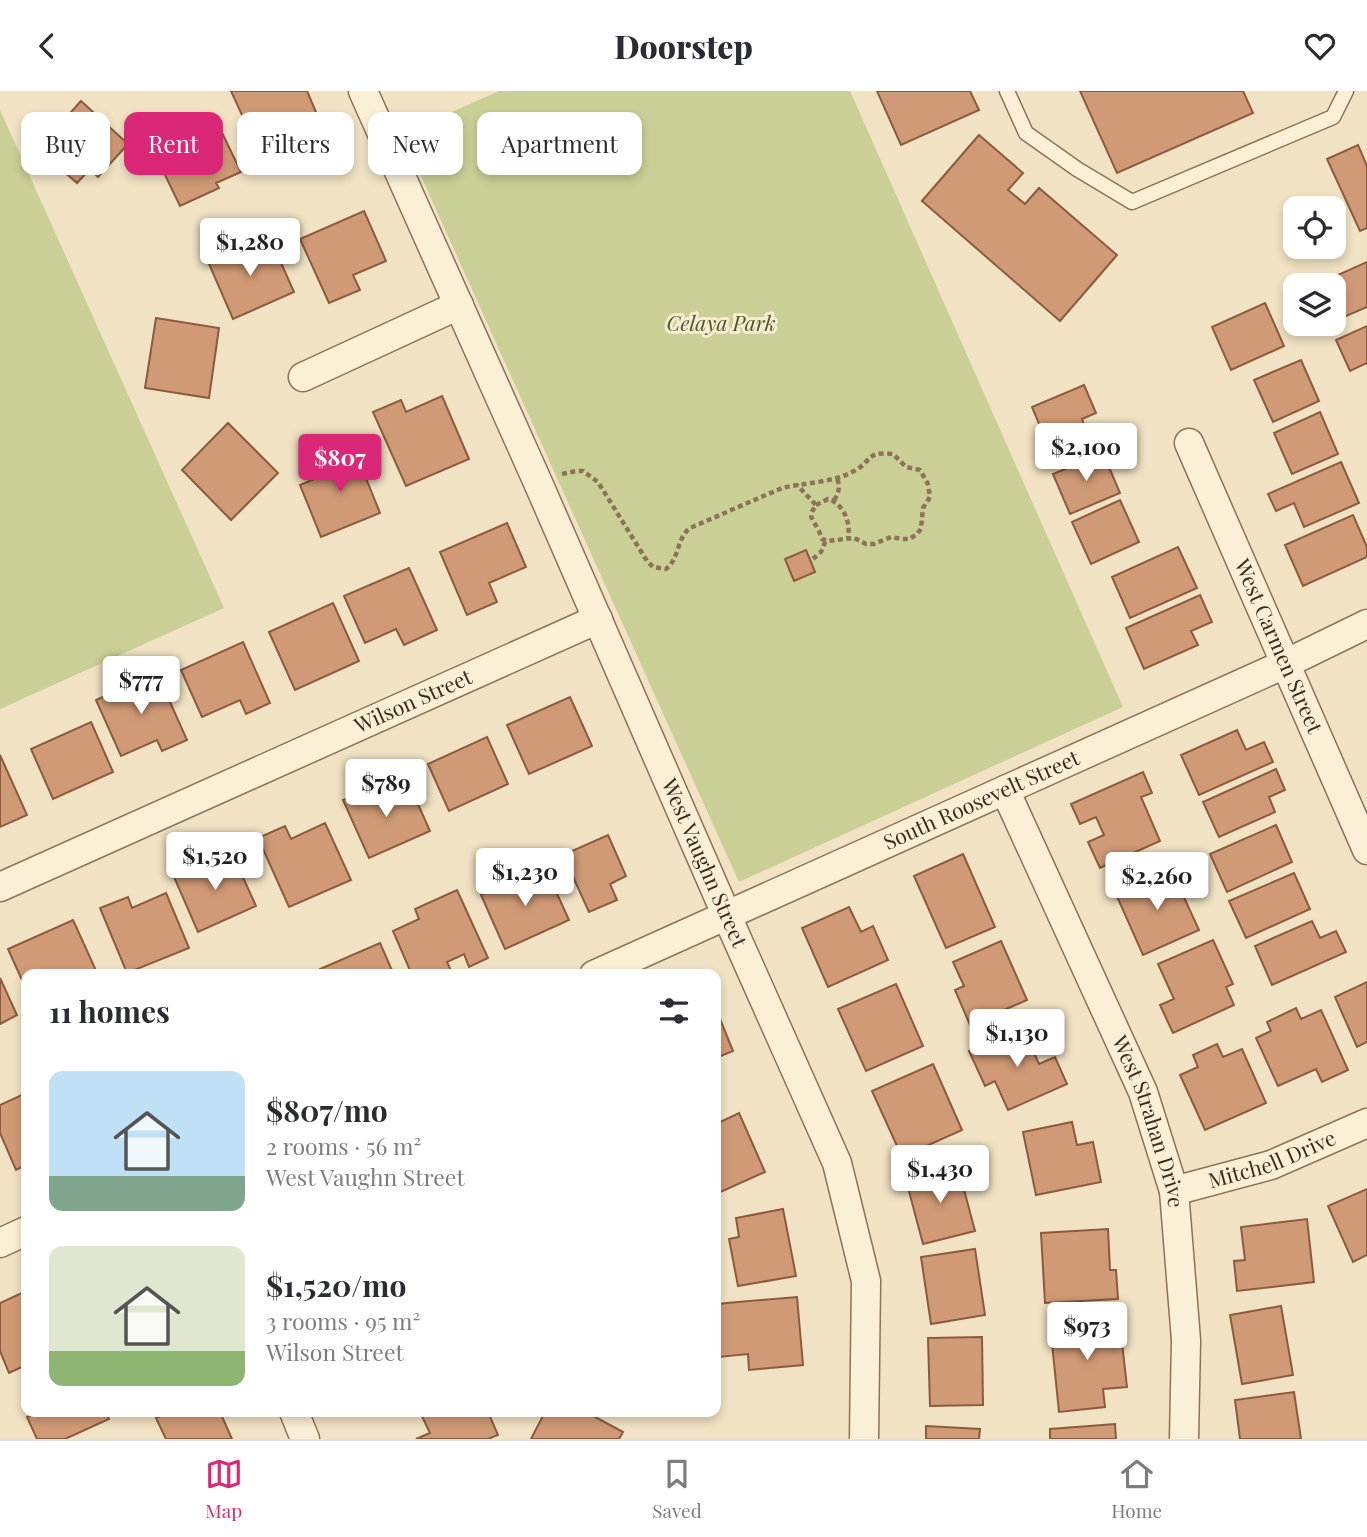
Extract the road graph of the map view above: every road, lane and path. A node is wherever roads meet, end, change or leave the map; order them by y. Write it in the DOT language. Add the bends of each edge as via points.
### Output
graph roads {
  1 [pos="363,91"];
  2 [pos="1007,91"];
  3 [pos="1346,91"];
  4 [pos="459,305"];
  5 [pos="303,377"];
  6 [pos="1189,443"];
  7 [pos="836,477"];
  8 [pos="539,485"];
  9 [pos="797,485"];
  10 [pos="834,500"];
  11 [pos="817,505"];
  12 [pos="848,538"];
  13 [pos="826,540"];
  14 [pos="813,559"];
  15 [pos="598,619"];
  16 [pos="1367,624"];
  17 [pos="1285,664"];
  18 [pos="1005,790"];
  19 [pos="1367,851"];
  20 [pos="0,887"];
  21 [pos="726,914"];
  22 [pos="607,969"];
  23 [pos="1367,1123"];
  24 [pos="1174,1191"];
  25 [pos="21,1233"];
  26 [pos="0,1243"];
  27 [pos="295,1417"];
  28 [pos="305,1439"];
  29 [pos="864,1439"];
  30 [pos="1184,1439"];
  1 -- 4 [label="street, West Vaughn Street"];
  2 -- 3 [label="lane" via="1026,133 1132,202 1333,117"];
  4 -- 5 [label="street"];
  4 -- 8 [label="street, West Vaughn Street"];
  6 -- 17 [label="street, West Carmen Street"];
  7 -- 9 [label="path"];
  7 -- 10 [label="path" via="839,488"];
  7 -- 12 [label="path" via="854,471 875,453 893,454 906,467 920,470 931,492 920,529 909,539 891,537 866,544"];
  8 -- 9 [label="path" via="569,472 589,474 647,561 666,569 690,528"];
  8 -- 15 [label="street, West Vaughn Street"];
  9 -- 11 [label="path"];
  10 -- 11 [label="path"];
  10 -- 12 [label="path" via="845,513"];
  11 -- 13 [label="path" via="811,519"];
  12 -- 13 [label="path"];
  13 -- 14 [label="path"];
  15 -- 20 [label="street, Wilson Street"];
  15 -- 21 [label="street, West Vaughn Street"];
  16 -- 17 [label="street, South Roosevelt Street"];
  17 -- 18 [label="street, South Roosevelt Street"];
  17 -- 19 [label="street, West Carmen Street"];
  18 -- 21 [label="street, South Roosevelt Street"];
  18 -- 24 [label="street, West Strahan Drive" via="1143,1092"];
  21 -- 22 [label="street, South Roosevelt Street"];
  21 -- 29 [label="street, West Vaughn Street" via="837,1163 866,1281"];
  23 -- 24 [label="street, Mitchell Drive" via="1271,1165"];
  24 -- 30 [label="street, West Strahan Drive" via="1186,1340"];
  25 -- 26 [label="street"];
  27 -- 28 [label="street"];
}
